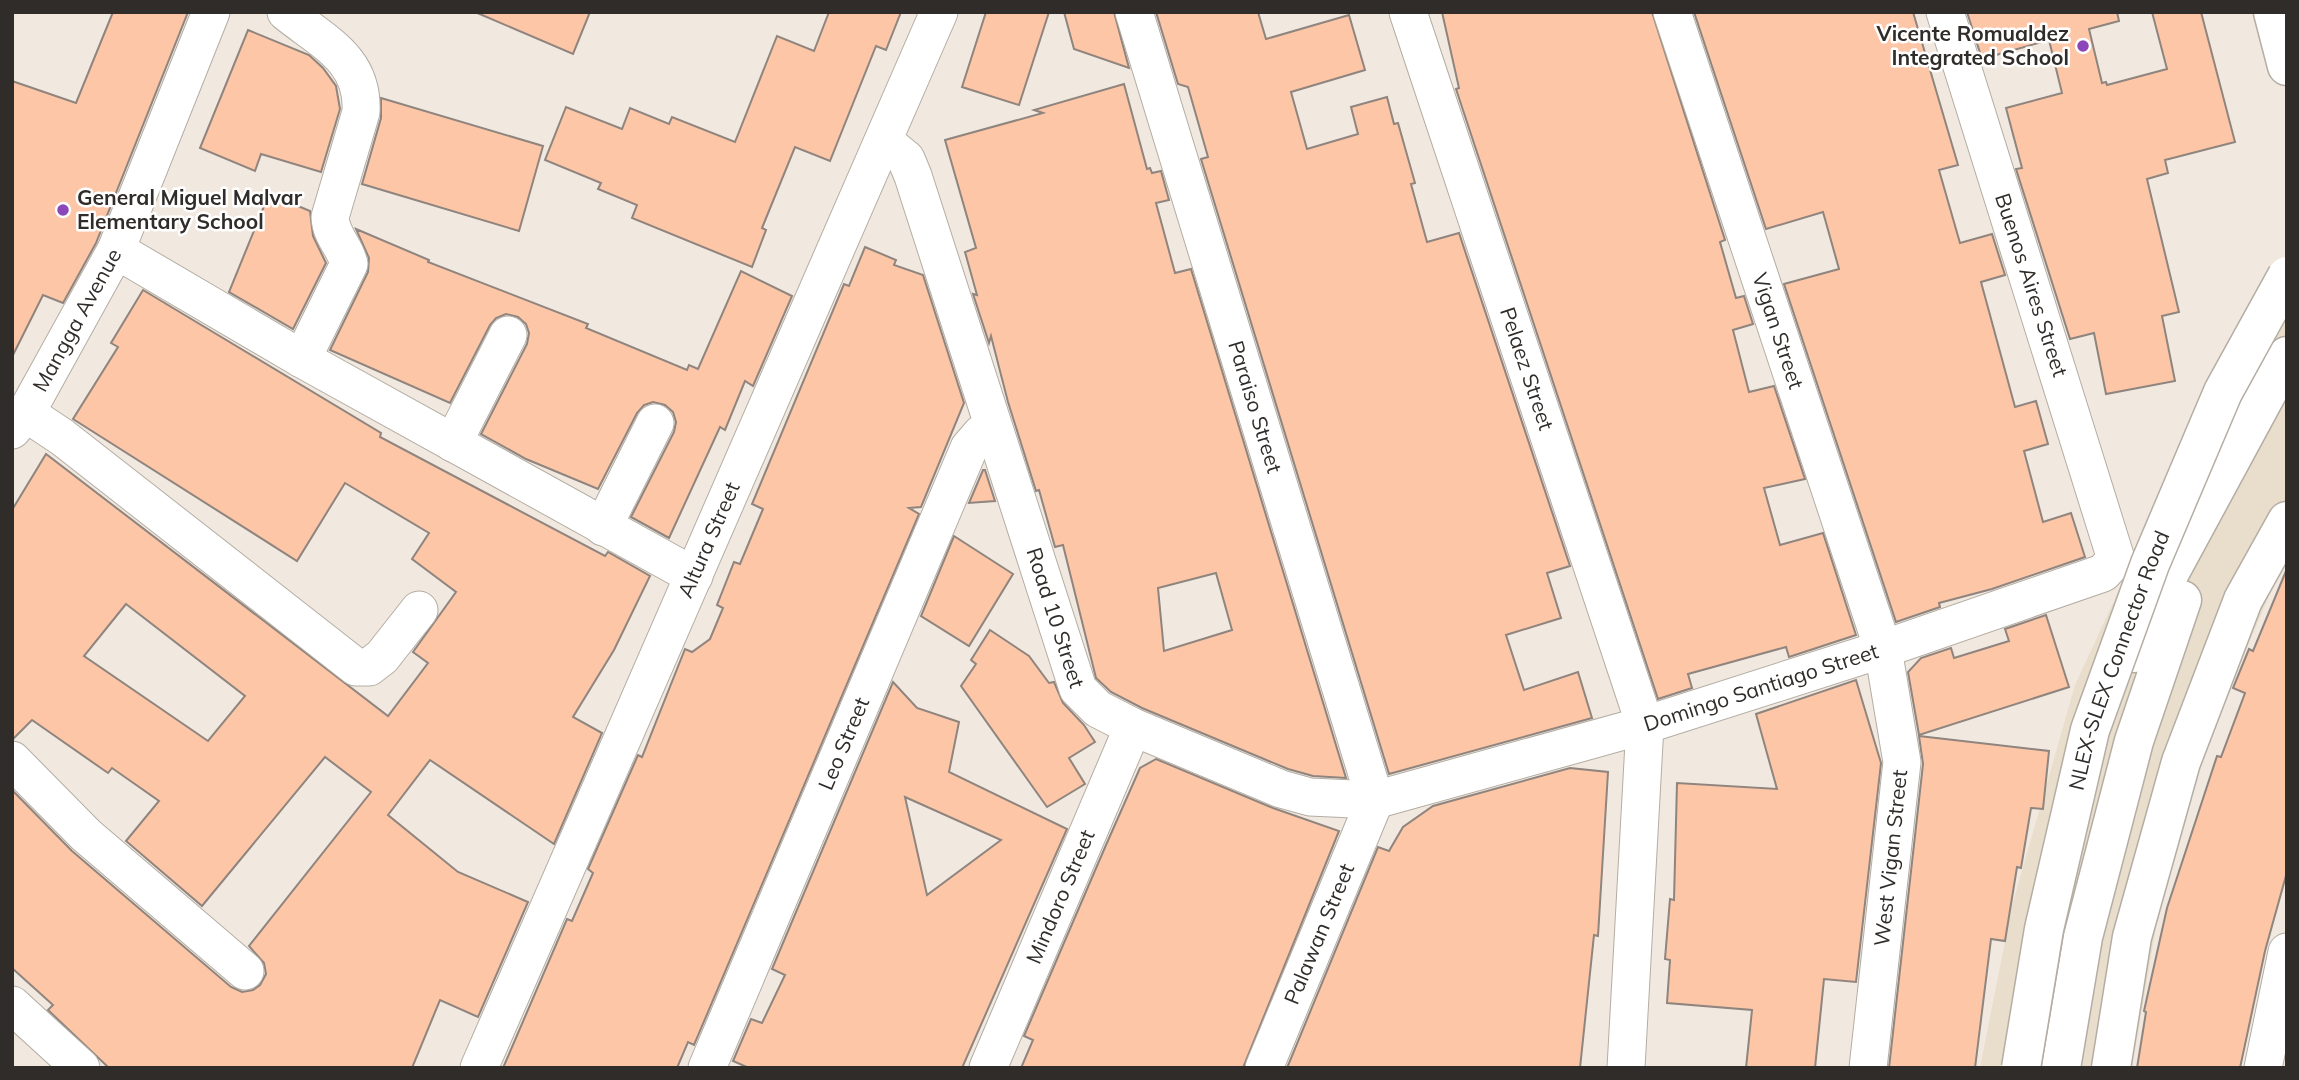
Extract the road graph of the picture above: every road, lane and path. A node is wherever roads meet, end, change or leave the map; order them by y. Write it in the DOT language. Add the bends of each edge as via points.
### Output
graph roads {
  1 [pos="211,12"];
  2 [pos="286,12"];
  3 [pos="939,12"];
  4 [pos="1134,12"];
  5 [pos="1408,12"];
  6 [pos="1672,12"];
  7 [pos="1944,12"];
  8 [pos="2273,12"];
  9 [pos="2287,66"];
  10 [pos="884,141"];
  11 [pos="116,250"];
  12 [pos="2287,276"];
  13 [pos="508,335"];
  14 [pos="2287,356"];
  15 [pos="302,359"];
  16 [pos="2287,369"];
  17 [pos="19,422"];
  18 [pos="654,423"];
  19 [pos="993,430"];
  20 [pos="453,443"];
  21 [pos="2287,521"];
  22 [pos="603,527"];
  23 [pos="2116,559"];
  24 [pos="694,576"];
  25 [pos="419,610"];
  26 [pos="1883,649"];
  27 [pos="1645,725"];
  28 [pos="1133,727"];
  29 [pos="12,760"];
  30 [pos="1375,800"];
  31 [pos="2287,952"];
  32 [pos="245,971"];
  33 [pos="12,1006"];
  34 [pos="81,1068"];
  35 [pos="479,1068"];
  36 [pos="707,1068"];
  37 [pos="988,1068"];
  38 [pos="1264,1068"];
  39 [pos="1626,1068"];
  40 [pos="1868,1068"];
  41 [pos="2014,1068"];
  42 [pos="2021,1068"];
  43 [pos="2061,1068"];
  44 [pos="2111,1068"];
  45 [pos="2263,1068"];
  1 -- 11 [label="street, Mangga Avenue"];
  2 -- 15 [label="street" via="350,63 362,97 330,217 331,232 346,250 349,264"];
  3 -- 10 [label="street, Altura Street"];
  4 -- 30 [label="street, Paraiso Street"];
  5 -- 27 [label="street, Pelaez Street"];
  6 -- 26 [label="street, Vigan Street"];
  7 -- 23 [label="street, Buenos Aires Street"];
  8 -- 9 [label="main road"];
  10 -- 19 [label="street, Road 10 Street" via="906,159 913,176"];
  10 -- 24 [label="street, Altura Street"];
  11 -- 15 [label="street"];
  11 -- 17 [label="street, Mangga Avenue"];
  12 -- 42 [label="main road, NLEX-SLEX Connector Road, bridge" via="2223,392 2150,564 2090,730 2044,929"];
  13 -- 20 [label="street"];
  14 -- 41 [label="main road" via="2169,575 2097,735 2039,912"];
  15 -- 20 [label="street"];
  16 -- 43 [label="main road, NLEX-SLEX Connector Road" via="2262,413 2190,576 2134,741 2082,937"];
  17 -- 25 [label="street" via="73,446 356,667 369,667 382,657"];
  18 -- 22 [label="street"];
  19 -- 28 [label="street, Road 10 Street" via="1079,689 1098,709"];
  19 -- 36 [label="street, Leo Street" via="969,448"];
  20 -- 22 [label="street"];
  21 -- 44 [label="main road" via="2243,600 2181,762 2132,937"];
  22 -- 24 [label="street"];
  23 -- 26 [label="street, Domingo Santiago Street" via="2103,573"];
  24 -- 35 [label="street, Altura Street"];
  26 -- 27 [label="street, Domingo Santiago Street"];
  26 -- 40 [label="street, West Vigan Street" via="1902,762"];
  27 -- 30 [label="street, Road 10 Street"];
  27 -- 39 [label="street, Domingo Santiago Street"];
  28 -- 30 [label="street, Road 10 Street" via="1281,789 1310,797"];
  28 -- 37 [label="street, Mindoro Street"];
  29 -- 32 [label="street" via="86,835"];
  30 -- 38 [label="street, Palawan Street"];
  31 -- 45 [label="street"];
  33 -- 34 [label="street"];
}
